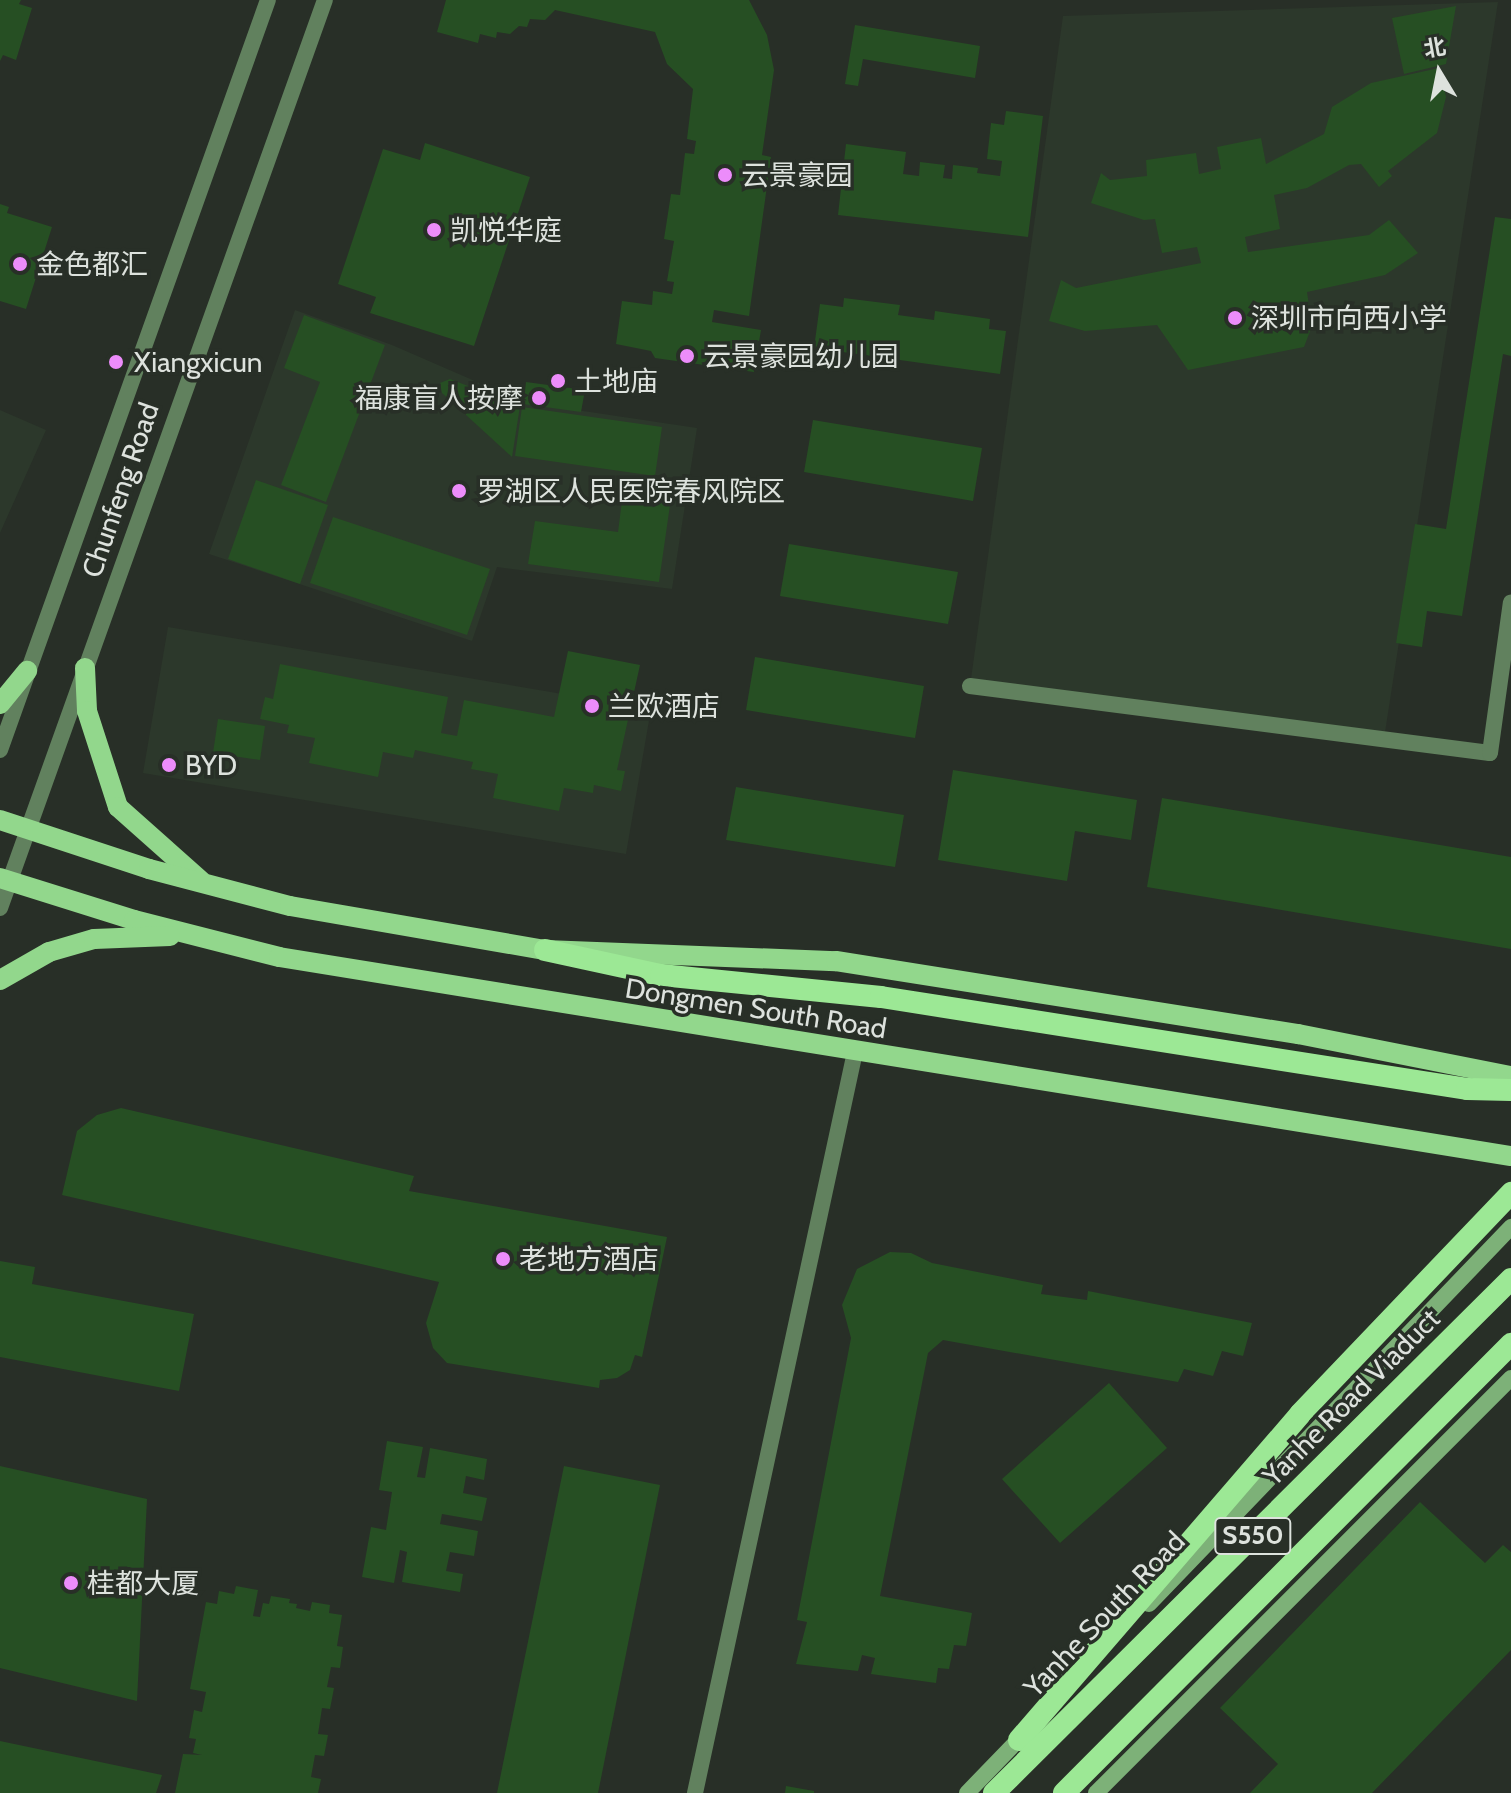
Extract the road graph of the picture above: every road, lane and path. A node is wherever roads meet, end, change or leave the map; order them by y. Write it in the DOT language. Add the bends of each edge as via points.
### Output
graph roads {
  1 [pos="268,0"];
  2 [pos="325,0"];
  3 [pos="1511,602"];
  4 [pos="85,668"];
  5 [pos="27,671"];
  6 [pos="970,686"];
  7 [pos="0,704"];
  8 [pos="0,750"];
  9 [pos="0,820"];
  10 [pos="27,830"];
  11 [pos="5,879"];
  12 [pos="204,884"];
  13 [pos="0,908"];
  14 [pos="193,935"];
  15 [pos="545,950"];
  16 [pos="0,980"];
  17 [pos="855,1052"];
  18 [pos="1511,1076"];
  19 [pos="1511,1090"];
  20 [pos="1511,1156"];
  21 [pos="1511,1193"];
  22 [pos="1511,1227"];
  23 [pos="1511,1279"];
  24 [pos="1511,1344"];
  25 [pos="1511,1378"];
  26 [pos="1019,1740"];
  27 [pos="695,1793"];
  28 [pos="967,1793"];
  29 [pos="994,1793"];
  30 [pos="1064,1793"];
  31 [pos="1096,1793"];
  1 -- 5 [label="street, Chunfeng Road"];
  2 -- 4 [label="street, Chunfeng Road"];
  3 -- 6 [label="street" via="1490,753"];
  4 -- 10 [label="street, Chunfeng Road"];
  4 -- 12 [label="main road" via="87,711 118,807"];
  5 -- 7 [label="main road"];
  5 -- 8 [label="street, Chunfeng Road"];
  9 -- 10 [label="main road, Dongmen South Road"];
  10 -- 11 [label="street, Chunfeng Road"];
  10 -- 12 [label="main road, Dongmen South Road"];
  11 -- 13 [label="street, Chunfeng Road"];
  11 -- 14 [label="main road, Dongmen South Road"];
  12 -- 15 [label="main road, Dongmen South Road" via="290,906"];
  14 -- 16 [label="main road" via="94,939 49,952"];
  14 -- 17 [label="main road, Dongmen South Road" via="279,957"];
  15 -- 18 [label="main road, Dongmen South Road" via="836,961 1298,1034"];
  15 -- 19 [label="highway" via="661,975 881,997 1467,1089"];
  17 -- 20 [label="main road, Dongmen South Road"];
  17 -- 27 [label="street"];
  21 -- 26 [label="highway" via="1300,1414"];
  22 -- 26 [label="main road, Yanhe South Road"];
  23 -- 29 [label="highway, Yanhe Road Viaduct / S550"];
  24 -- 30 [label="highway, S550"];
  25 -- 31 [label="main road"];
  26 -- 28 [label="main road, Yanhe South Road"];
}
